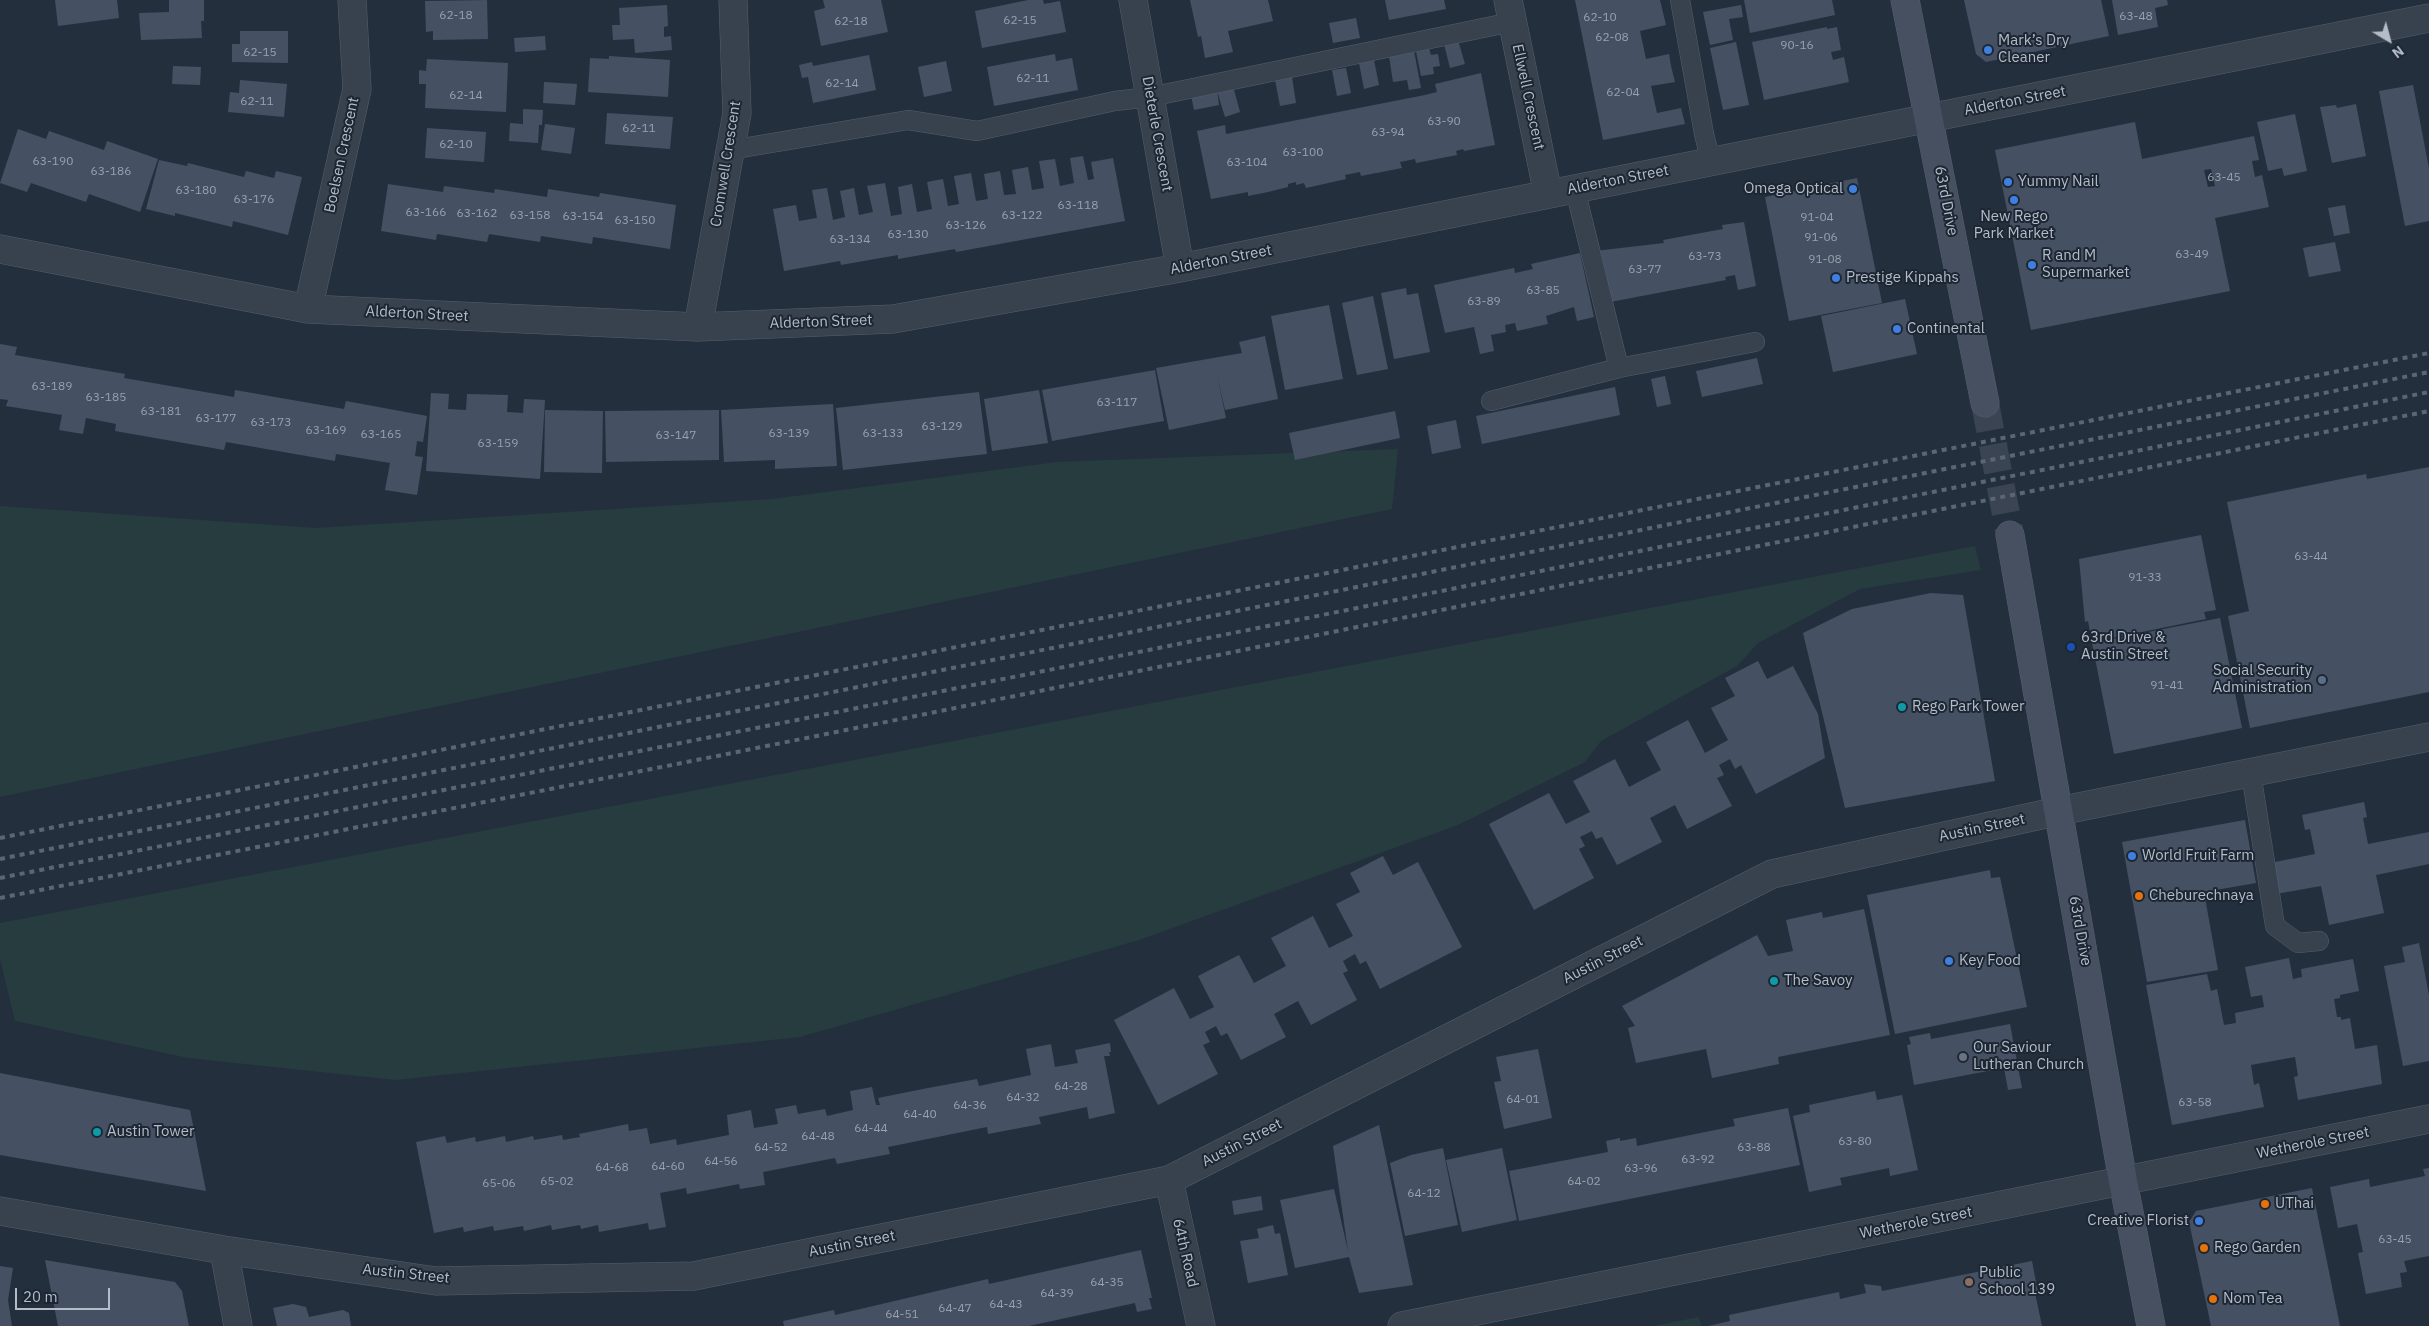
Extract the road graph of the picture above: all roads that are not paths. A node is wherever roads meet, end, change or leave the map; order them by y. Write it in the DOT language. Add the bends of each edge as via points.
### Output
graph roads {
  1 [pos="352,0"];
  2 [pos="734,0"];
  3 [pos="1134,0"];
  4 [pos="1680,0"];
  5 [pos="1905,0"];
  6 [pos="1510,11"];
  7 [pos="2429,18"];
  8 [pos="1150,97"];
  9 [pos="1929,118"];
  10 [pos="730,150"];
  11 [pos="1711,162"];
  12 [pos="1575,189"];
  13 [pos="1548,194"];
  14 [pos="0,249"];
  15 [pos="1180,268"];
  16 [pos="308,309"];
  17 [pos="698,327"];
  18 [pos="1755,342"];
  19 [pos="1619,368"];
  20 [pos="1491,401"];
  21 [pos="1985,403"];
  22 [pos="2010,535"];
  23 [pos="2429,737"];
  24 [pos="2251,773"];
  25 [pos="2059,811"];
  26 [pos="2319,941"];
  27 [pos="2429,1119"];
  28 [pos="1169,1180"];
  29 [pos="2123,1181"];
  30 [pos="0,1212"];
  31 [pos="224,1250"];
  32 [pos="238,1326"];
  33 [pos="1201,1326"];
  34 [pos="1402,1326"];
  35 [pos="2151,1326"];
  1 -- 16 [label="street, Boelsen Crescent" via="357,89"];
  2 -- 10 [label="street, Cromwell Crescent" via="736,113"];
  3 -- 8 [label="street, Dieterle Crescent"];
  4 -- 11 [label="lane"];
  5 -- 9 [label="street, 63rd Drive"];
  6 -- 8 [label="lane"];
  6 -- 13 [label="street, Ellwell Crescent"];
  7 -- 9 [label="street, Alderton Street"];
  8 -- 10 [label="lane" via="1115,101 977,131 908,120"];
  8 -- 15 [label="street, Dieterle Crescent"];
  9 -- 11 [label="street, Alderton Street"];
  9 -- 21 [label="street, 63rd Drive"];
  10 -- 17 [label="street, Cromwell Crescent"];
  11 -- 12 [label="street, Alderton Street"];
  12 -- 13 [label="street, Alderton Street"];
  12 -- 19 [label="lane"];
  13 -- 15 [label="street, Alderton Street"];
  14 -- 16 [label="street, Alderton Street"];
  15 -- 17 [label="street, Alderton Street" via="893,320"];
  16 -- 17 [label="street, Alderton Street"];
  18 -- 19 [label="lane"];
  19 -- 20 [label="lane"];
  22 -- 25 [label="street, 63rd Drive"];
  23 -- 24 [label="street, Austin Street"];
  24 -- 25 [label="street, Austin Street"];
  24 -- 26 [label="lane" via="2275,926 2298,943"];
  25 -- 28 [label="street, Austin Street" via="1772,874"];
  25 -- 29 [label="street, 63rd Drive"];
  27 -- 29 [label="street, Wetherole Street"];
  28 -- 31 [label="street, Austin Street" via="694,1276 436,1280"];
  28 -- 33 [label="street, 64th Road"];
  29 -- 34 [label="street, Wetherole Street"];
  29 -- 35 [label="street, 63rd Drive"];
  30 -- 31 [label="street, Austin Street"];
  31 -- 32 [label="street"];
}
